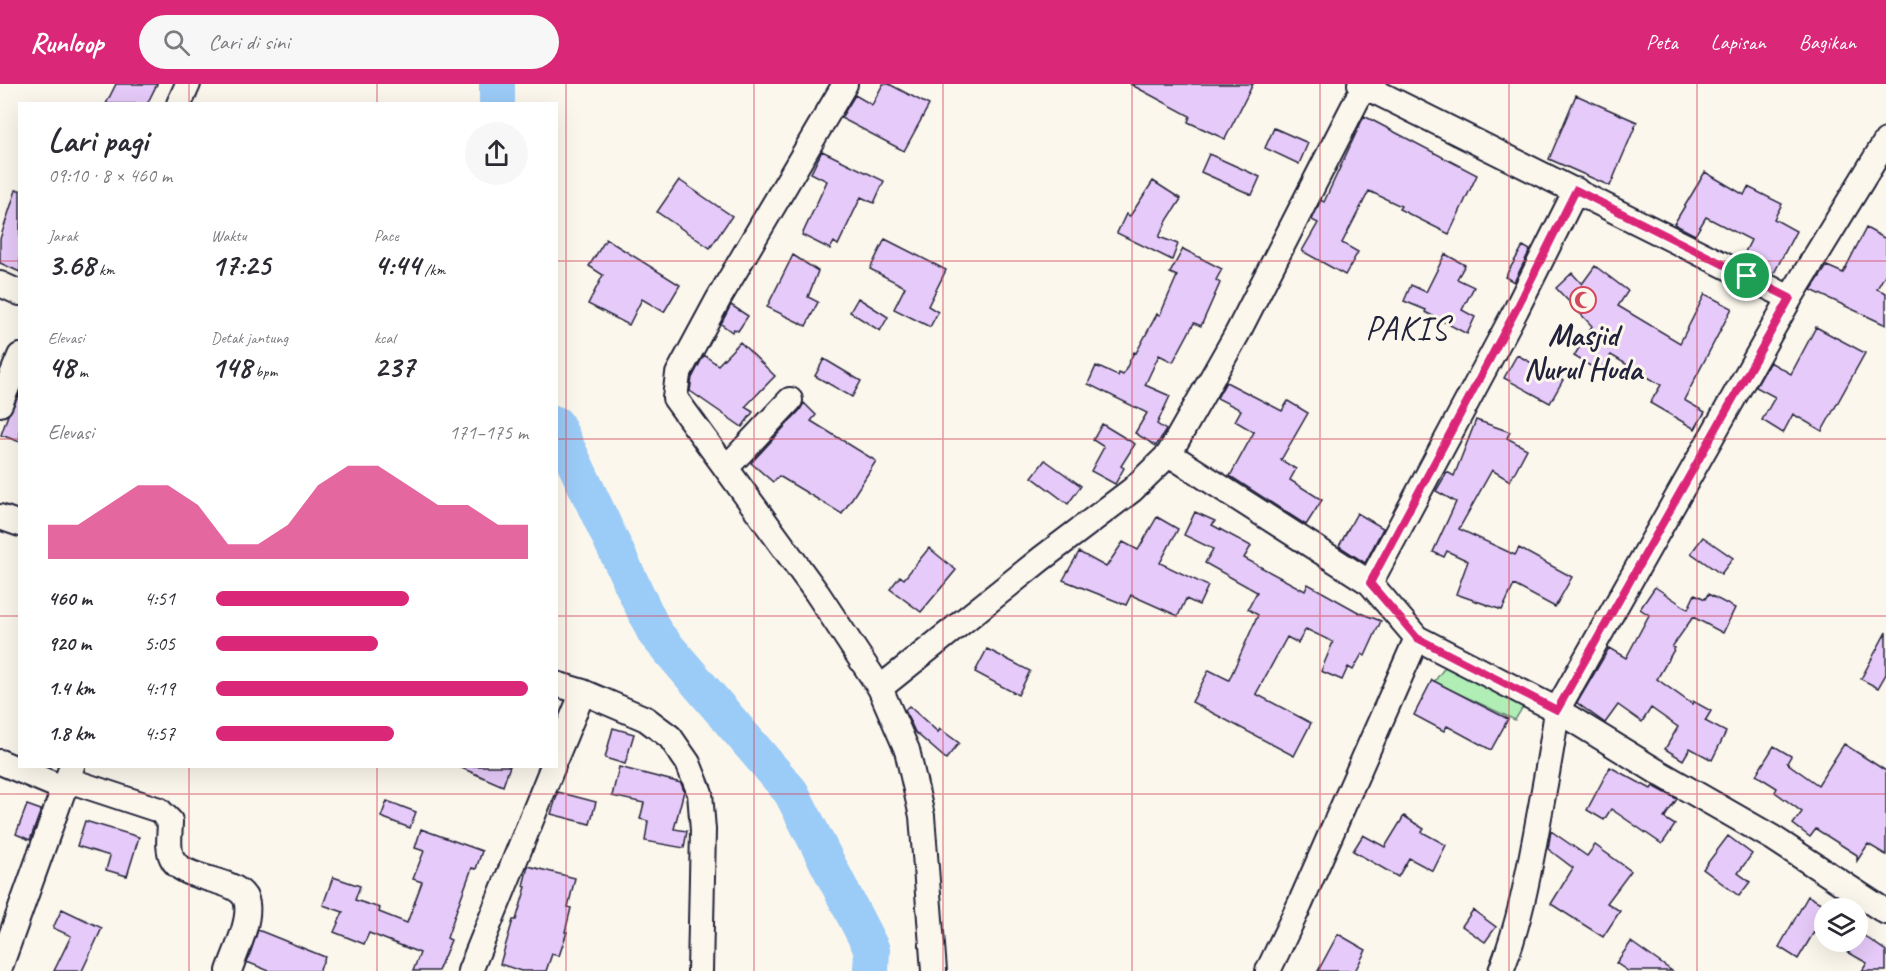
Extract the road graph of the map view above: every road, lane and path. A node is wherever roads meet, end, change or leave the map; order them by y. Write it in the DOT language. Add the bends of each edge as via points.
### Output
graph roads {
  1 [pos="188,84"];
  2 [pos="845,84"];
  3 [pos="1362,85"];
  4 [pos="180,102"];
  5 [pos="1886,141"];
  6 [pos="1576,190"];
  7 [pos="0,284"];
  8 [pos="18,292"];
  9 [pos="1790,298"];
  10 [pos="18,361"];
  11 [pos="790,400"];
  12 [pos="0,404"];
  13 [pos="1169,454"];
  14 [pos="727,467"];
  15 [pos="0,517"];
  16 [pos="18,523"];
  17 [pos="1370,583"];
  18 [pos="1417,638"];
  19 [pos="558,685"];
  20 [pos="880,688"];
  21 [pos="583,692"];
  22 [pos="1557,710"];
  23 [pos="558,752"];
  24 [pos="0,762"];
  25 [pos="18,766"];
  26 [pos="26,768"];
  27 [pos="552,768"];
  28 [pos="68,778"];
  29 [pos="1886,912"];
  30 [pos="0,968"];
  31 [pos="229,971"];
  32 [pos="470,971"];
  33 [pos="700,971"];
  34 [pos="934,971"];
  35 [pos="1268,971"];
  36 [pos="1501,971"];
  1 -- 4 [label="street"];
  2 -- 14 [label="street" via="718,298 678,374 675,394 679,405"];
  3 -- 6 [label="street"];
  3 -- 13 [label="street" via="1237,334"];
  5 -- 9 [label="street"];
  6 -- 9 [label="street"];
  6 -- 17 [label="street"];
  7 -- 8 [label="street"];
  9 -- 22 [label="street"];
  10 -- 12 [label="street"];
  11 -- 14 [label="street"];
  13 -- 17 [label="street"];
  13 -- 20 [label="street" via="1132,490"];
  14 -- 20 [label="street"];
  15 -- 16 [label="street"];
  17 -- 18 [label="street"];
  18 -- 22 [label="street"];
  18 -- 35 [label="street"];
  19 -- 21 [label="street"];
  20 -- 34 [label="street" via="907,750 922,816"];
  21 -- 23 [label="street"];
  21 -- 33 [label="street" via="646,719 670,737 688,763 700,793 703,830"];
  22 -- 29 [label="street" via="1773,838"];
  22 -- 36 [label="street" via="1521,907"];
  24 -- 25 [label="street"];
  26 -- 28 [label="street"];
  27 -- 32 [label="street"];
  28 -- 30 [label="street"];
  28 -- 31 [label="street" via="159,810 170,821 173,862 245,896 247,919"];
}
